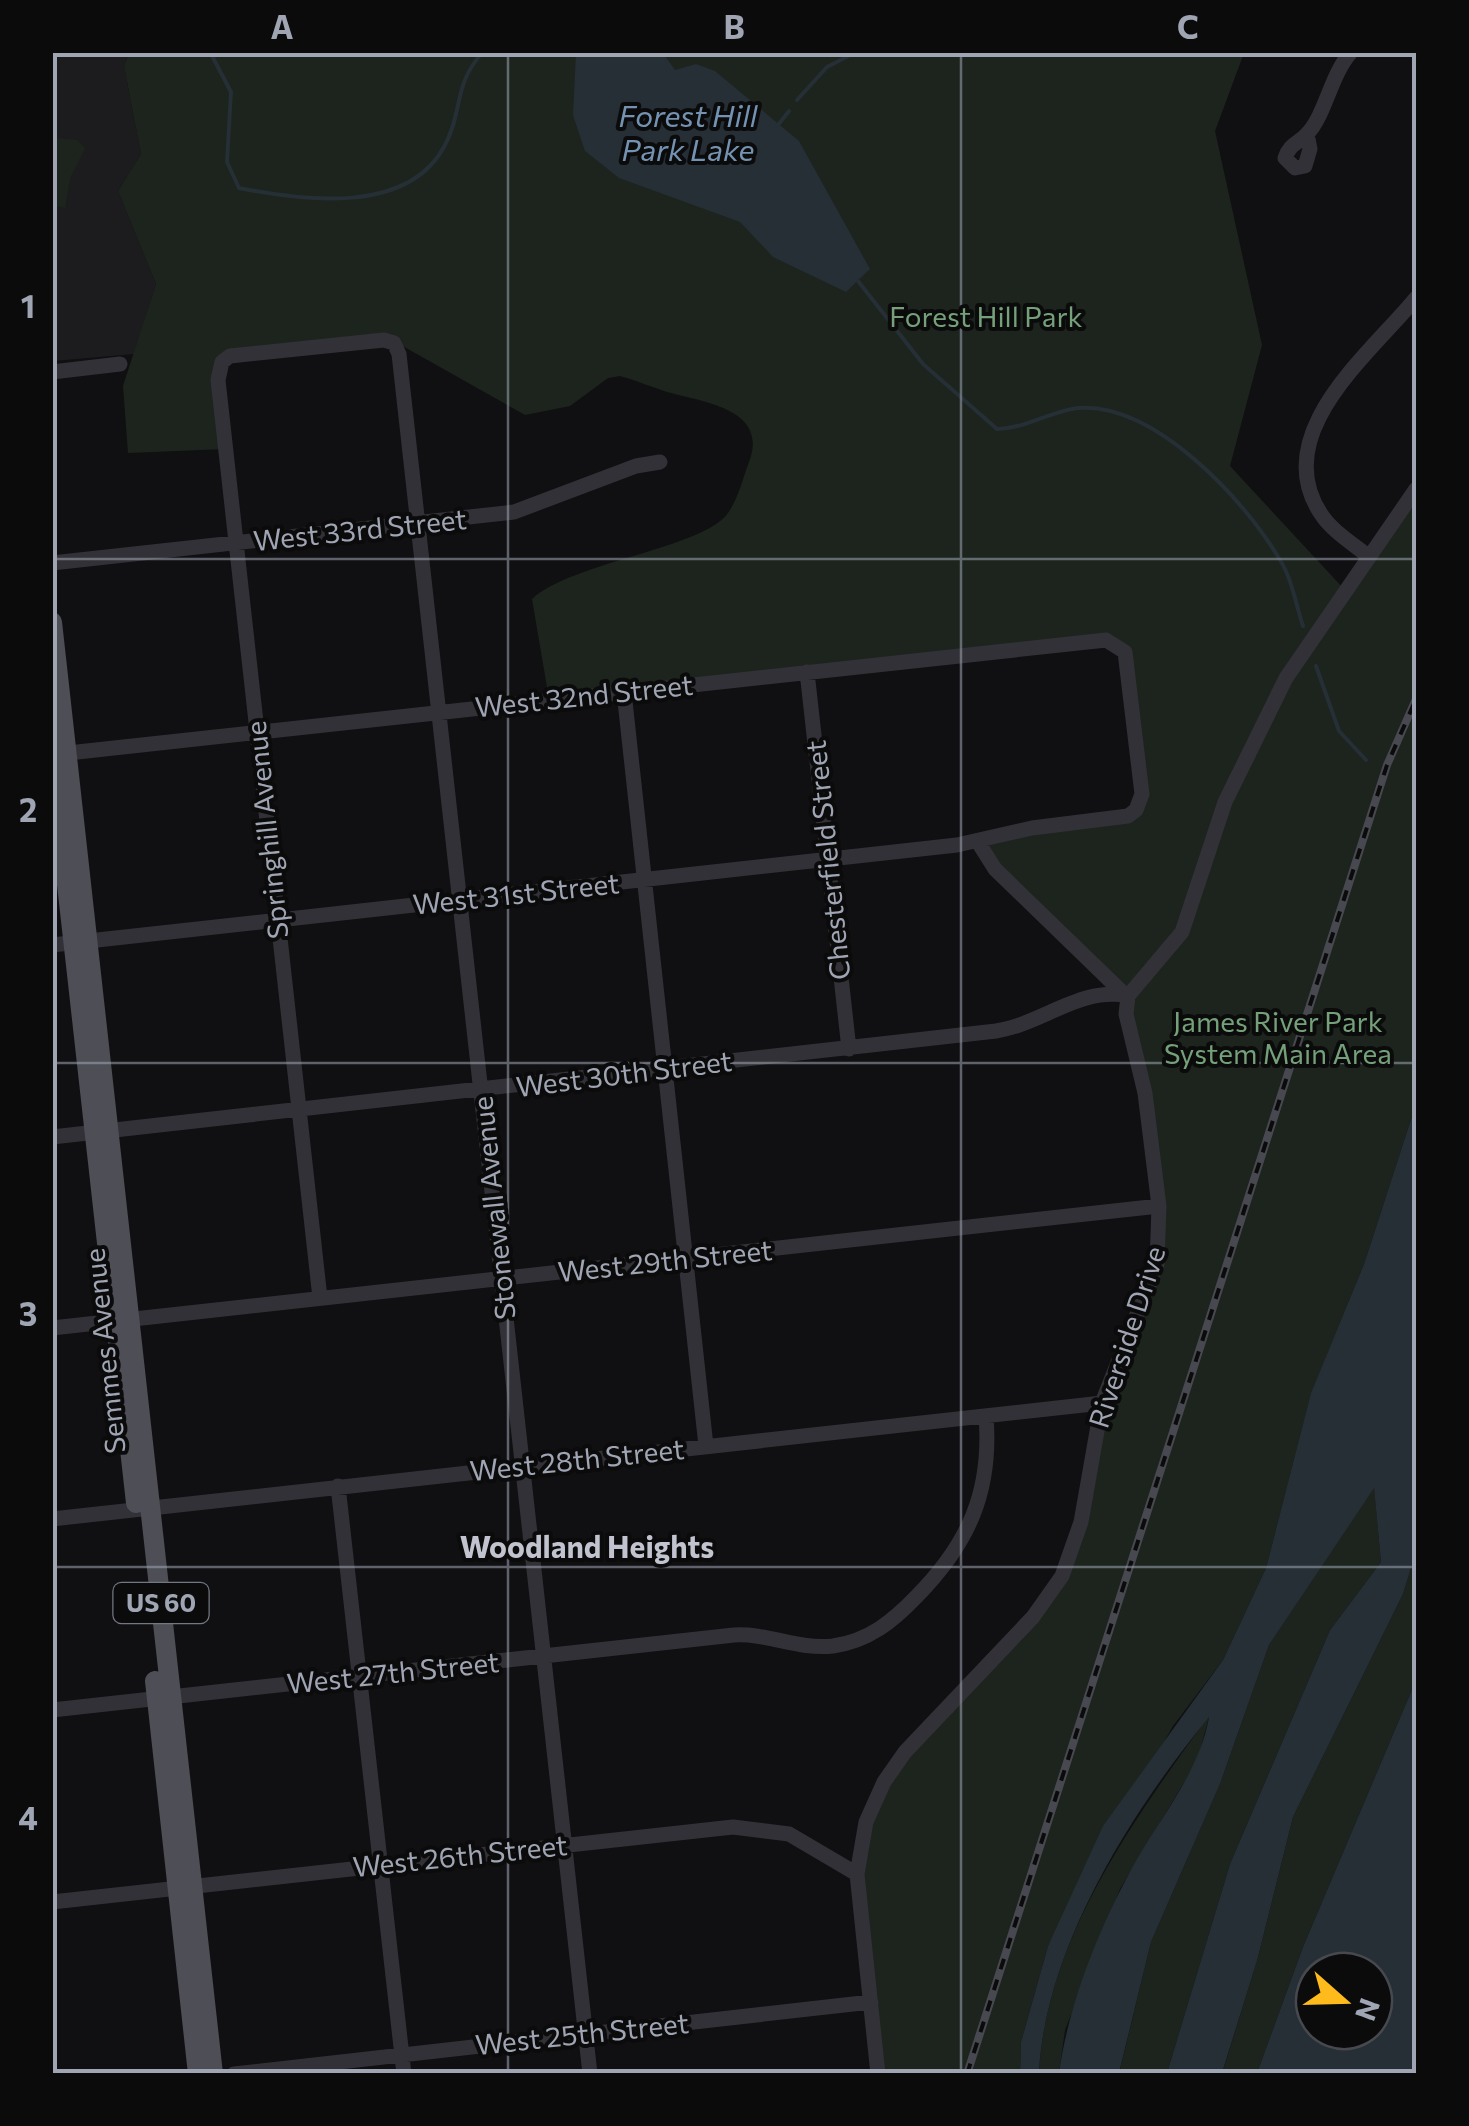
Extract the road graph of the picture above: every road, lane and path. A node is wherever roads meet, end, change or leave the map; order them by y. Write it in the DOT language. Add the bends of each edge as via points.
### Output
graph roads {
  1 [pos="1352,52"];
  2 [pos="1307,134"];
  3 [pos="1416,298"];
  4 [pos="394,343"];
  5 [pos="120,364"];
  6 [pos="52,372"];
  7 [pos="660,462"];
  8 [pos="1416,489"];
  9 [pos="419,522"];
  10 [pos="236,544"];
  11 [pos="1368,556"];
  12 [pos="52,563"];
  13 [pos="52,622"];
  14 [pos="1116,643"];
  15 [pos="807,672"];
  16 [pos="624,692"];
  17 [pos="440,712"];
  18 [pos="256,732"];
  19 [pos="56,753"];
  20 [pos="978,842"];
  21 [pos="829,856"];
  22 [pos="644,880"];
  23 [pos="460,901"];
  24 [pos="276,920"];
  25 [pos="71,943"];
  26 [pos="1128,996"];
  27 [pos="849,1049"];
  28 [pos="665,1068"];
  29 [pos="481,1090"];
  30 [pos="298,1110"];
  31 [pos="102,1132"];
  32 [pos="52,1137"];
  33 [pos="1159,1206"];
  34 [pos="687,1258"];
  35 [pos="502,1279"];
  36 [pos="320,1298"];
  37 [pos="122,1321"];
  38 [pos="52,1328"];
  39 [pos="1102,1404"];
  40 [pos="986,1416"];
  41 [pos="706,1446"];
  42 [pos="523,1466"];
  43 [pos="338,1486"];
  44 [pos="143,1509"];
  45 [pos="52,1519"];
  46 [pos="544,1657"];
  47 [pos="359,1677"];
  48 [pos="164,1697"];
  49 [pos="52,1710"];
  50 [pos="565,1845"];
  51 [pos="381,1865"];
  52 [pos="858,1874"];
  53 [pos="185,1886"];
  54 [pos="52,1902"];
  55 [pos="871,2002"];
  56 [pos="585,2034"];
  57 [pos="402,2054"];
  58 [pos="198,2074"];
  59 [pos="213,2074"];
  60 [pos="234,2074"];
  61 [pos="404,2074"];
  62 [pos="590,2074"];
  63 [pos="878,2074"];
  1 -- 2 [label="street"];
  3 -- 11 [label="street" via="1318,415 1306,443 1316,506"];
  4 -- 9 [label="street, Stonewall Avenue"];
  4 -- 10 [label="street, Springhill Avenue" via="237,355 222,362 218,380"];
  5 -- 6 [label="street"];
  7 -- 9 [label="street, West 33rd Street" via="514,512"];
  8 -- 11 [label="street"];
  9 -- 10 [label="street, West 33rd Street"];
  9 -- 17 [label="street, Stonewall Avenue"];
  10 -- 12 [label="street, West 33rd Street"];
  10 -- 18 [label="street, Springhill Avenue"];
  11 -- 26 [label="street" via="1286,678 1254,739 1178,938"];
  13 -- 19 [label="main road, Semmes Avenue / US 60"];
  14 -- 15 [label="street, West 32nd Street"];
  14 -- 20 [label="street, West 31st Street" via="1125,652 1140,769 1136,810"];
  15 -- 16 [label="street, West 32nd Street"];
  15 -- 21 [label="street, Chesterfield Street"];
  16 -- 17 [label="street, West 32nd Street"];
  16 -- 22 [label="street"];
  17 -- 18 [label="street, West 32nd Street"];
  17 -- 23 [label="street, Stonewall Avenue"];
  18 -- 19 [label="street, West 32nd Street"];
  18 -- 24 [label="street, Springhill Avenue"];
  19 -- 25 [label="main road, Semmes Avenue / US 60"];
  20 -- 21 [label="street, West 31st Street"];
  20 -- 26 [label="street" via="995,869"];
  21 -- 22 [label="street, West 31st Street"];
  21 -- 27 [label="street, Chesterfield Street"];
  22 -- 23 [label="street, West 31st Street"];
  22 -- 28 [label="street"];
  23 -- 24 [label="street, West 31st Street"];
  23 -- 29 [label="street, Stonewall Avenue"];
  24 -- 25 [label="street, West 31st Street"];
  24 -- 30 [label="street, Springhill Avenue"];
  25 -- 31 [label="main road, Semmes Avenue / US 60"];
  26 -- 27 [label="street, West 30th Street" via="1100,992 1015,1028"];
  26 -- 33 [label="street, Riverside Drive"];
  27 -- 28 [label="street, West 30th Street"];
  28 -- 29 [label="street, West 30th Street"];
  28 -- 34 [label="street"];
  29 -- 30 [label="street, West 30th Street"];
  29 -- 35 [label="street, Stonewall Avenue"];
  30 -- 31 [label="street, West 30th Street"];
  30 -- 36 [label="street, Springhill Avenue"];
  31 -- 32 [label="street, West 30th Street"];
  31 -- 37 [label="main road, Semmes Avenue / US 60"];
  33 -- 34 [label="street, West 29th Street"];
  33 -- 39 [label="street, Riverside Drive" via="1157,1264"];
  34 -- 35 [label="street, West 29th Street"];
  34 -- 41 [label="street"];
  35 -- 36 [label="street, West 29th Street"];
  35 -- 42 [label="street, Stonewall Avenue"];
  36 -- 37 [label="street, West 29th Street"];
  37 -- 38 [label="street, West 29th Street"];
  37 -- 44 [label="main road, Semmes Avenue / US 60"];
  39 -- 40 [label="street, West 28th Street"];
  39 -- 52 [label="street, Riverside Drive" via="1082,1522 1062,1576 1033,1617 892,1769 866,1822"];
  40 -- 41 [label="street, West 28th Street"];
  40 -- 46 [label="street, West 27th Street" via="987,1468 970,1529 941,1571 892,1620 858,1640 804,1647 734,1635"];
  41 -- 42 [label="street, West 28th Street"];
  42 -- 43 [label="street, West 28th Street"];
  42 -- 46 [label="street, Stonewall Avenue"];
  43 -- 44 [label="street, West 28th Street"];
  43 -- 47 [label="street"];
  44 -- 45 [label="street, West 28th Street"];
  44 -- 48 [label="main road, Semmes Avenue / US 60"];
  46 -- 47 [label="street, West 27th Street"];
  46 -- 50 [label="street, Stonewall Avenue"];
  47 -- 48 [label="street, West 27th Street"];
  47 -- 51 [label="street"];
  48 -- 49 [label="street, West 27th Street"];
  48 -- 53 [label="main road, Semmes Avenue / US 60"];
  50 -- 51 [label="street, West 26th Street"];
  50 -- 52 [label="street, West 26th Street" via="761,1828 801,1839"];
  50 -- 56 [label="street, Stonewall Avenue"];
  51 -- 53 [label="street, West 26th Street"];
  51 -- 57 [label="street"];
  52 -- 55 [label="street, Riverside Drive"];
  53 -- 54 [label="street, West 26th Street"];
  53 -- 58 [label="main road, Semmes Avenue / US 60"];
  53 -- 59 [label="main road, Semmes Avenue / US 60"];
  55 -- 56 [label="street, West 25th Street"];
  55 -- 63 [label="street, Riverside Drive"];
  56 -- 57 [label="street, West 25th Street"];
  56 -- 62 [label="street, Stonewall Avenue"];
  57 -- 60 [label="street, West 25th Street"];
  57 -- 61 [label="street"];
}
